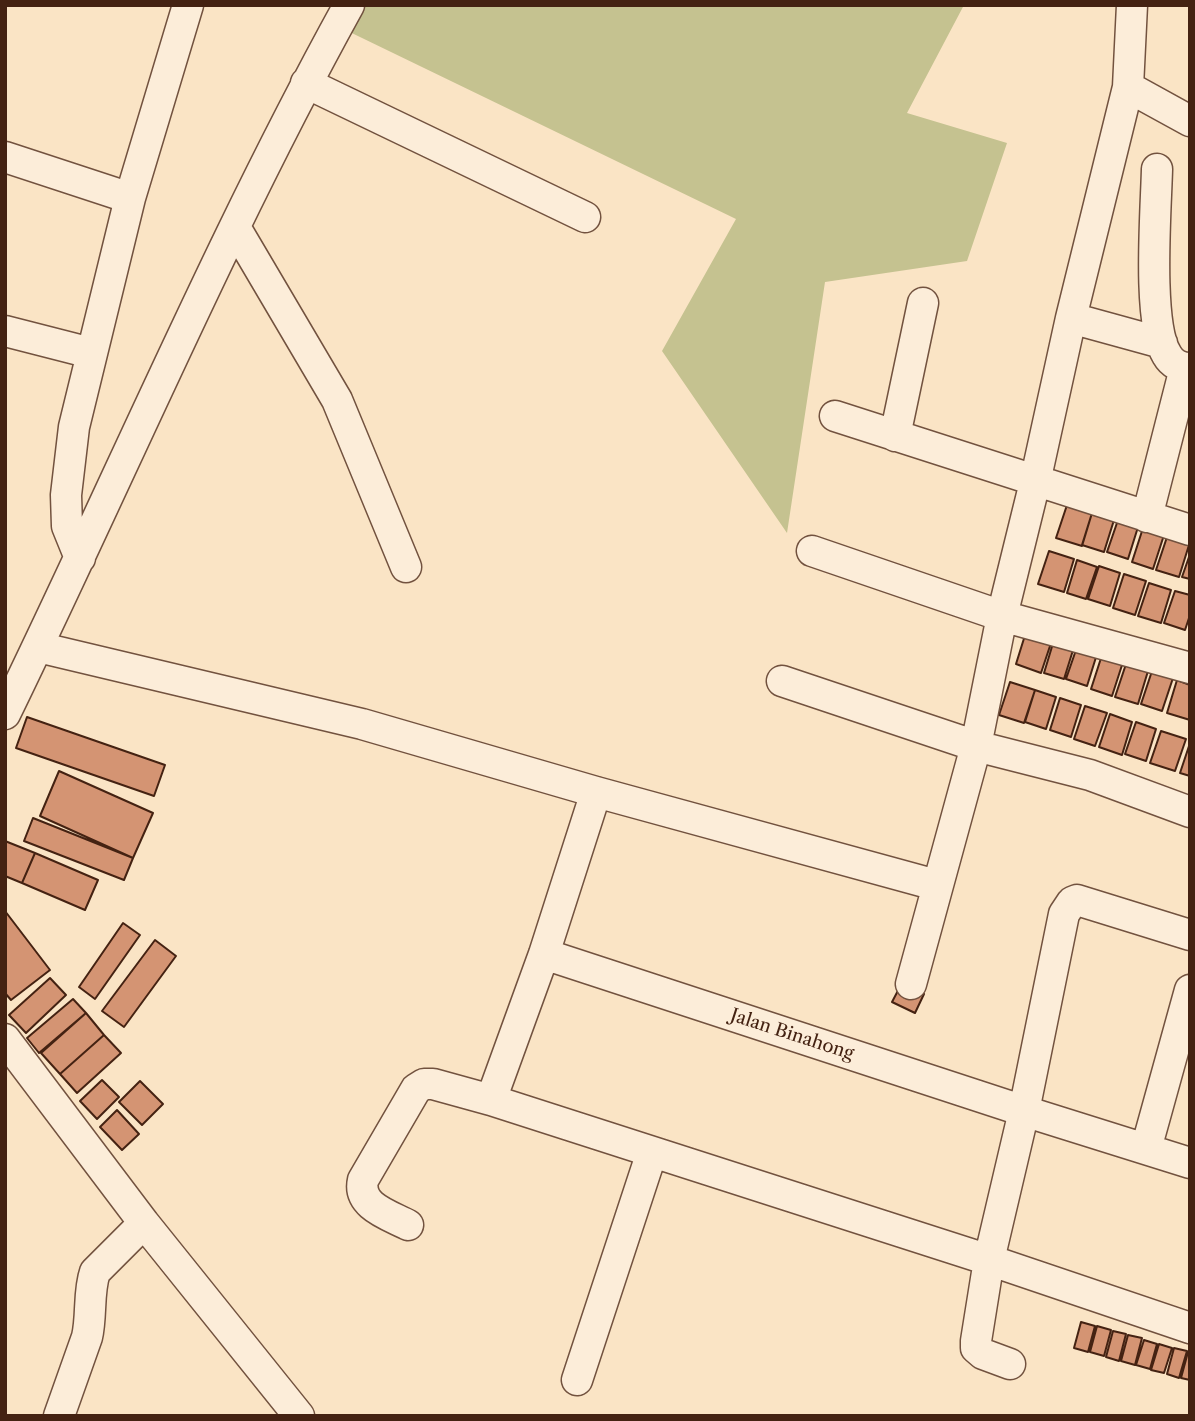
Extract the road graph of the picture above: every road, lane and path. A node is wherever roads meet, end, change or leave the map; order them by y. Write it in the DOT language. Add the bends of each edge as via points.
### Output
graph roads {
  1 [pos="188,5"];
  2 [pos="349,5"];
  3 [pos="1132,5"];
  4 [pos="306,83"];
  5 [pos="1128,87"];
  6 [pos="1190,121"];
  7 [pos="5,157"];
  8 [pos="1157,169"];
  9 [pos="130,198"];
  10 [pos="585,217"];
  11 [pos="235,227"];
  12 [pos="923,303"];
  13 [pos="1071,318"];
  14 [pos="5,331"];
  15 [pos="1162,343"];
  16 [pos="91,353"];
  17 [pos="1187,368"];
  18 [pos="835,416"];
  19 [pos="895,436"];
  20 [pos="1035,482"];
  21 [pos="1147,517"];
  22 [pos="1190,530"];
  23 [pos="812,551"];
  24 [pos="80,558"];
  25 [pos="406,567"];
  26 [pos="1002,616"];
  27 [pos="37,647"];
  28 [pos="1190,668"];
  29 [pos="782,681"];
  30 [pos="5,713"];
  31 [pos="976,746"];
  32 [pos="596,792"];
  33 [pos="1190,813"];
  34 [pos="936,885"];
  35 [pos="1190,935"];
  36 [pos="552,957"];
  37 [pos="911,984"];
  38 [pos="1190,990"];
  39 [pos="5,1039"];
  40 [pos="491,1100"];
  41 [pos="1024,1111"];
  42 [pos="1146,1149"];
  43 [pos="652,1152"];
  44 [pos="1190,1163"];
  45 [pos="144,1223"];
  46 [pos="408,1225"];
  47 [pos="989,1259"];
  48 [pos="1190,1328"];
  49 [pos="1010,1364"];
  50 [pos="577,1380"];
  51 [pos="59,1416"];
  52 [pos="299,1416"];
  1 -- 9 [label="street"];
  2 -- 4 [label="street"];
  3 -- 5 [label="street"];
  4 -- 10 [label="street"];
  4 -- 11 [label="street"];
  5 -- 6 [label="street"];
  5 -- 13 [label="street"];
  7 -- 9 [label="street"];
  8 -- 15 [label="street" via="1155,294"];
  9 -- 16 [label="street"];
  11 -- 24 [label="street"];
  11 -- 25 [label="street" via="337,400"];
  12 -- 19 [label="street"];
  13 -- 15 [label="street"];
  13 -- 20 [label="street"];
  14 -- 16 [label="street"];
  15 -- 17 [label="street" via="1166,355"];
  16 -- 24 [label="street" via="74,427 66,495 66,526"];
  17 -- 21 [label="street"];
  18 -- 19 [label="street"];
  19 -- 20 [label="street"];
  20 -- 21 [label="street"];
  20 -- 26 [label="street"];
  21 -- 22 [label="street"];
  23 -- 26 [label="street"];
  24 -- 27 [label="street"];
  26 -- 28 [label="street"];
  26 -- 31 [label="street"];
  27 -- 30 [label="street"];
  27 -- 32 [label="street" via="362,724"];
  29 -- 31 [label="street"];
  31 -- 33 [label="street" via="1090,775"];
  31 -- 34 [label="street"];
  32 -- 34 [label="street"];
  32 -- 36 [label="street"];
  34 -- 37 [label="street"];
  35 -- 41 [label="street" via="1072,902 1064,914"];
  36 -- 40 [label="street"];
  36 -- 41 [label="street, Jalan Binahong"];
  38 -- 42 [label="street"];
  39 -- 45 [label="street"];
  40 -- 43 [label="street"];
  40 -- 46 [label="street" via="433,1084 416,1089 361,1186 367,1202"];
  41 -- 42 [label="street, Jalan Binahong"];
  41 -- 47 [label="street"];
  42 -- 44 [label="street, Jalan Binahong"];
  43 -- 47 [label="street"];
  43 -- 50 [label="street"];
  45 -- 51 [label="street" via="95,1272 87,1337"];
  45 -- 52 [label="street"];
  47 -- 48 [label="street"];
  47 -- 49 [label="street" via="976,1348"];
}
